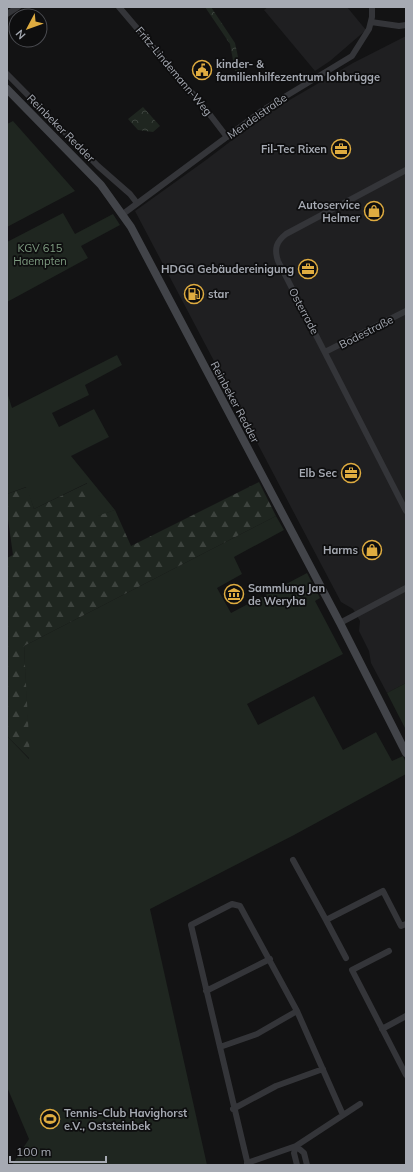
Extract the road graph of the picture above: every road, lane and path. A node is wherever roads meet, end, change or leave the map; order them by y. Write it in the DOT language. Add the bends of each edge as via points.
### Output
graph roads {
  1 [pos="18,7"];
  2 [pos="119,7"];
  3 [pos="372,7"];
  4 [pos="7,14"];
  5 [pos="372,22"];
  6 [pos="406,25"];
  7 [pos="7,74"];
  8 [pos="7,89"];
  9 [pos="227,137"];
  10 [pos="406,170"];
  11 [pos="137,203"];
  12 [pos="122,214"];
  13 [pos="406,311"];
  14 [pos="325,352"];
  15 [pos="406,510"];
  16 [pos="406,588"];
  17 [pos="340,623"];
  18 [pos="406,753"];
  19 [pos="293,860"];
  20 [pos="326,920"];
  21 [pos="406,924"];
  22 [pos="389,950"];
  23 [pos="346,958"];
  24 [pos="270,959"];
  25 [pos="206,991"];
  26 [pos="297,1011"];
  27 [pos="406,1016"];
  28 [pos="382,1029"];
  29 [pos="220,1047"];
  30 [pos="323,1069"];
  31 [pos="406,1075"];
  32 [pos="360,1104"];
  33 [pos="233,1110"];
  34 [pos="344,1115"];
  35 [pos="296,1146"];
  36 [pos="248,1164"];
  37 [pos="297,1165"];
  38 [pos="307,1165"];
  1 -- 4 [label="street"];
  2 -- 9 [label="street, Fritz-Lindemann-Weg"];
  3 -- 5 [label="street, Mendelstraße"];
  5 -- 6 [label="street"];
  5 -- 9 [label="street, Mendelstraße" via="360,45 348,59 262,110"];
  7 -- 11 [label="street, Reinbeker Redder"];
  8 -- 12 [label="main road, Reinbeker Redder" via="97,181"];
  9 -- 11 [label="street, Mendelstraße"];
  10 -- 14 [label="street, Osterrade" via="286,234 276,246 278,261"];
  11 -- 12 [label="street, Mendelstraße"];
  12 -- 17 [label="main road, Reinbeker Redder" via="142,246"];
  13 -- 14 [label="street, Bodestraße"];
  14 -- 15 [label="street, Osterrade"];
  16 -- 17 [label="street"];
  17 -- 18 [label="main road, Reinbeker Redder"];
  19 -- 20 [label="street"];
  20 -- 21 [label="street" via="383,891 402,926"];
  20 -- 23 [label="street"];
  22 -- 28 [label="street" via="352,970"];
  24 -- 25 [label="street"];
  24 -- 25 [label="street" via="240,906 232,904 191,925"];
  24 -- 26 [label="street"];
  25 -- 29 [label="street"];
  26 -- 29 [label="street" via="257,1034"];
  26 -- 30 [label="street"];
  27 -- 28 [label="street"];
  28 -- 31 [label="street"];
  29 -- 33 [label="street"];
  30 -- 33 [label="street" via="276,1086"];
  30 -- 34 [label="street"];
  32 -- 34 [label="street"];
  33 -- 36 [label="street"];
  34 -- 35 [label="street"];
  35 -- 36 [label="street"];
  35 -- 37 [label="street" via="294,1153"];
  35 -- 38 [label="street" via="304,1153"];
}
